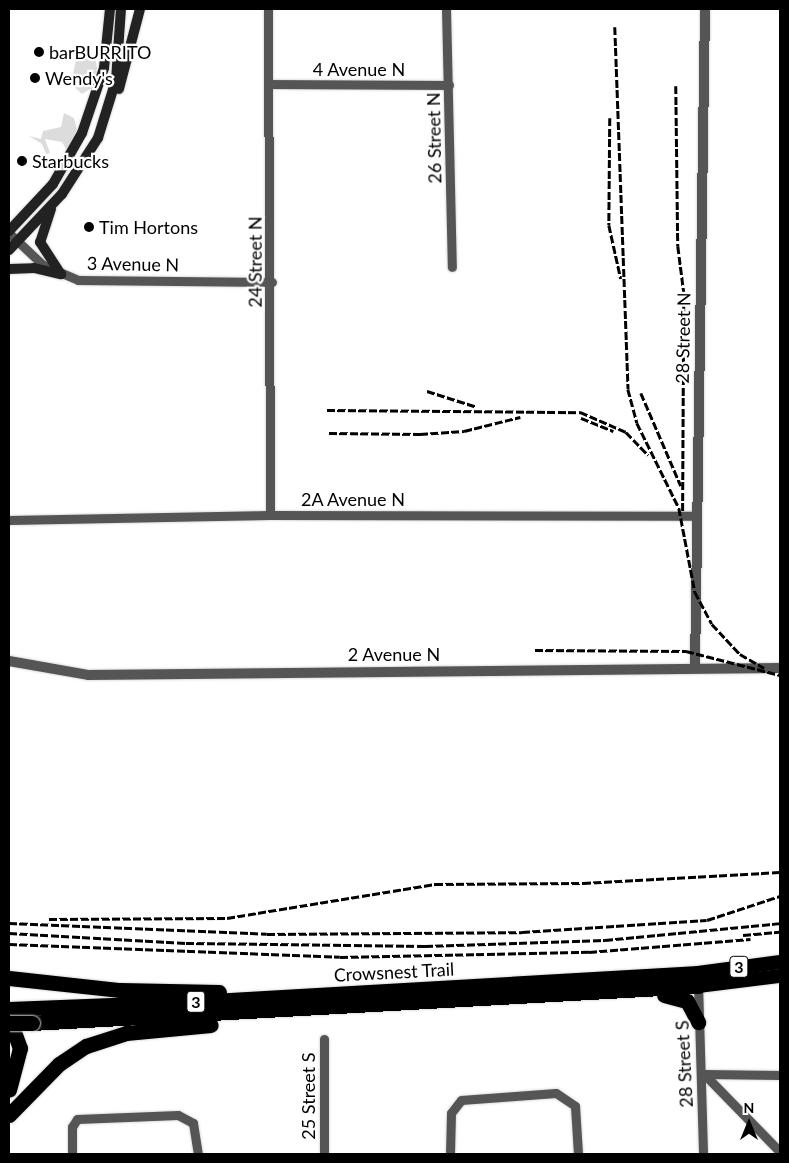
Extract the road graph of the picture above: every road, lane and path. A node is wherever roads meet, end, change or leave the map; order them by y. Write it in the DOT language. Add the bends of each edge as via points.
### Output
graph roads {
  1 [pos="110,9"];
  2 [pos="121,9"];
  3 [pos="140,9"];
  4 [pos="268,9"];
  5 [pos="446,9"];
  6 [pos="704,9"];
  7 [pos="269,84"];
  8 [pos="449,85"];
  9 [pos="109,111"];
  10 [pos="52,205"];
  11 [pos="9,232"];
  12 [pos="13,246"];
  13 [pos="452,267"];
  14 [pos="9,269"];
  15 [pos="61,274"];
  16 [pos="272,282"];
  17 [pos="270,515"];
  18 [pos="697,516"];
  19 [pos="9,520"];
  20 [pos="9,661"];
  21 [pos="695,668"];
  22 [pos="780,668"];
  23 [pos="780,962"];
  24 [pos="780,976"];
  25 [pos="9,978"];
  26 [pos="698,979"];
  27 [pos="370,991"];
  28 [pos="643,991"];
  29 [pos="372,1008"];
  30 [pos="13,1012"];
  31 [pos="698,1022"];
  32 [pos="9,1023"];
  33 [pos="324,1039"];
  34 [pos="704,1074"];
  35 [pos="780,1075"];
  36 [pos="9,1090"];
  37 [pos="9,1116"];
  38 [pos="780,1152"];
  39 [pos="72,1154"];
  40 [pos="198,1154"];
  41 [pos="324,1154"];
  42 [pos="450,1154"];
  43 [pos="578,1154"];
  44 [pos="703,1154"];
  1 -- 11 [label="main road" via="104,68 82,134 53,184"];
  2 -- 9 [label="main road"];
  3 -- 9 [label="main road" via="125,71"];
  4 -- 7 [label="street, 24 Street N"];
  5 -- 8 [label="street, 26 Street N"];
  6 -- 18 [label="street, 28 Street N"];
  7 -- 8 [label="street, 4 Avenue N"];
  7 -- 16 [label="street, 24 Street N"];
  8 -- 13 [label="street, 26 Street N"];
  9 -- 10 [label="main road" via="81,169"];
  10 -- 12 [label="main road"];
  10 -- 15 [label="main road" via="40,242"];
  11 -- 12 [label="street, 3 Avenue N"];
  12 -- 15 [label="street, 3 Avenue N"];
  14 -- 15 [label="main road" via="34,268"];
  15 -- 16 [label="street, 3 Avenue N" via="91,282"];
  16 -- 17 [label="street, 24 Street N"];
  17 -- 18 [label="street, 2A Avenue N"];
  17 -- 19 [label="street, 2A Avenue N"];
  18 -- 21 [label="street, 28 Street N"];
  20 -- 21 [label="street, 2 Avenue N" via="88,675"];
  21 -- 22 [label="street, 2 Avenue N"];
  23 -- 26 [label="highway, Crowsnest Trail / 3"];
  24 -- 26 [label="highway, Crowsnest Trail / 3"];
  25 -- 27 [label="highway" via="120,990"];
  26 -- 27 [label="highway, Crowsnest Trail / 3"];
  26 -- 28 [label="highway, Crowsnest Trail / 3"];
  26 -- 31 [label="street, 28 Street S"];
  27 -- 30 [label="highway, Crowsnest Trail / 3"];
  28 -- 29 [label="highway, Crowsnest Trail / 3"];
  28 -- 31 [label="highway" via="683,998"];
  29 -- 32 [label="highway, Crowsnest Trail / 3, bridge"];
  29 -- 37 [label="highway" via="103,1039 58,1064"];
  30 -- 36 [label="highway" via="20,1048"];
  31 -- 34 [label="street, 28 Street S"];
  33 -- 41 [label="street, 25 Street S"];
  34 -- 35 [label="street"];
  34 -- 38 [label="street"];
  34 -- 44 [label="street, 28 Street S"];
  39 -- 40 [label="street" via="72,1127 77,1120 178,1115 191,1120 198,1137"];
  42 -- 43 [label="street" via="452,1112 456,1104 467,1097 556,1093 570,1099 578,1115"];
}
